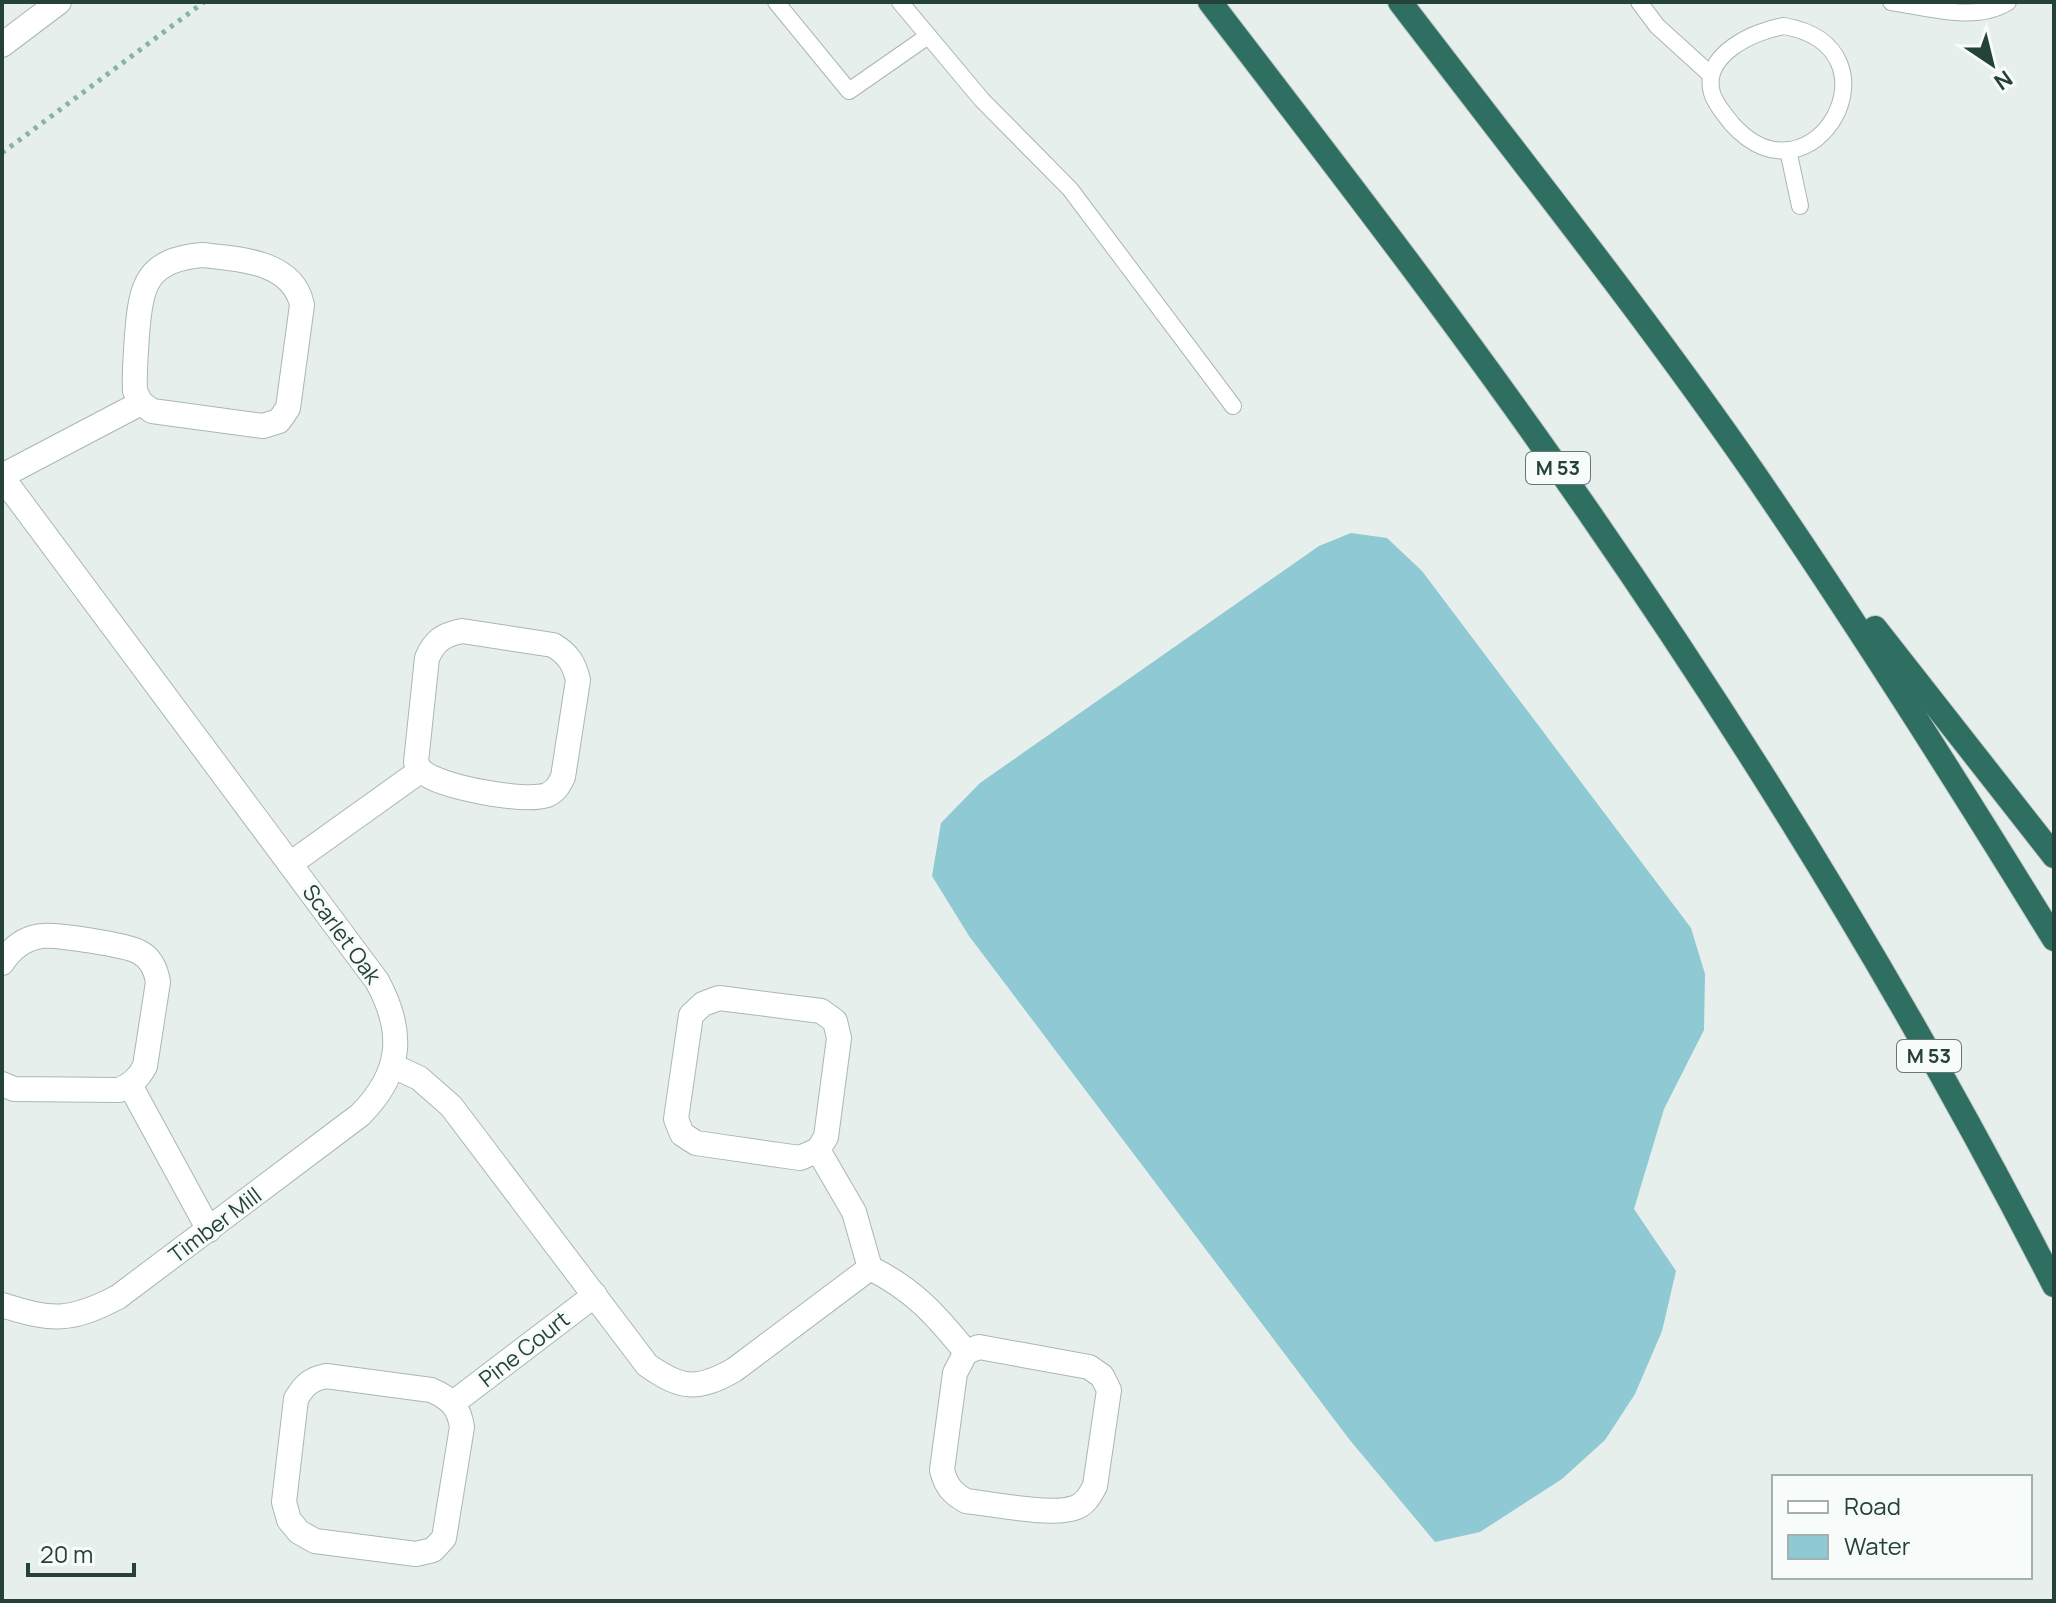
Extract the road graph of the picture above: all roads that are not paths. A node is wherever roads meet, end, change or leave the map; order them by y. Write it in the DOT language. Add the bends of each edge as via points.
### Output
graph roads {
  1 [pos="59,2"];
  2 [pos="776,2"];
  3 [pos="900,2"];
  4 [pos="1210,2"];
  5 [pos="1400,2"];
  6 [pos="1639,2"];
  7 [pos="1891,2"];
  8 [pos="2008,2"];
  9 [pos="928,36"];
  10 [pos="2,45"];
  11 [pos="1711,75"];
  12 [pos="1788,150"];
  13 [pos="1800,206"];
  14 [pos="141,403"];
  15 [pos="1233,406"];
  16 [pos="1754,475"];
  17 [pos="5,488"];
  18 [pos="420,771"];
  19 [pos="2054,856"];
  20 [pos="290,864"];
  21 [pos="2054,939"];
  22 [pos="2,963"];
  23 [pos="393,1066"];
  24 [pos="2,1084"];
  25 [pos="130,1085"];
  26 [pos="818,1150"];
  27 [pos="209,1230"];
  28 [pos="870,1268"];
  29 [pos="2054,1285"];
  30 [pos="595,1295"];
  31 [pos="2,1305"];
  32 [pos="966,1352"];
  33 [pos="453,1403"];
  1 -- 10 [label="street"];
  2 -- 9 [label="lane" via="849,91"];
  3 -- 9 [label="lane"];
  4 -- 29 [label="highway, M 53" via="1483,362 1668,630 1872,957"];
  5 -- 16 [label="highway"];
  6 -- 11 [label="lane" via="1657,26"];
  7 -- 8 [label="lane" via="1969,13"];
  9 -- 15 [label="lane" via="1070,189"];
  11 -- 12 [label="lane" via="1718,105 1743,135 1773,150"];
  11 -- 12 [label="lane" via="1730,50 1765,29 1803,29 1820,38 1841,67 1842,104 1826,132"];
  12 -- 13 [label="lane"];
  14 -- 14 [label="street" via="152,411 247,424 279,421 288,408 302,305 291,281 243,260 202,255 179,257 162,266 140,297 134,379"];
  14 -- 17 [label="street"];
  16 -- 19 [label="highway"];
  16 -- 21 [label="highway" via="1875,653"];
  17 -- 20 [label="street, Scarlet Oak"];
  18 -- 18 [label="street" via="415,749 433,644 462,631 553,645 566,653 578,680 563,777 556,789 545,796 512,797 474,791"];
  18 -- 20 [label="street"];
  20 -- 23 [label="street, Scarlet Oak" via="389,1002 397,1044"];
  22 -- 25 [label="street" via="11,950 43,935 120,946 150,961 158,982 145,1066"];
  23 -- 27 [label="street, Timber Mill" via="377,1099 360,1115"];
  23 -- 30 [label="street" via="419,1078 451,1106"];
  24 -- 25 [label="street" via="74,1090 119,1090"];
  25 -- 27 [label="street"];
  26 -- 26 [label="street" via="826,1137 839,1038 835,1021 807,1009 719,998 703,1004 691,1015 676,1119 682,1134 696,1143 800,1158"];
  26 -- 28 [label="street" via="854,1212"];
  27 -- 31 [label="street, Timber Mill" via="91,1311 40,1317"];
  28 -- 30 [label="street" via="734,1370 699,1385 681,1385 647,1365"];
  28 -- 32 [label="street" via="916,1296"];
  30 -- 33 [label="street, Pine Court"];
  32 -- 32 [label="street" via="979,1347 1089,1367 1102,1376 1109,1390 1095,1486 1088,1499 1058,1511 966,1501 954,1494 942,1470 955,1373"];
  33 -- 33 [label="street" via="462,1427 444,1538 433,1550 416,1554 315,1541 289,1520 284,1502 296,1399 314,1379 326,1376 431,1390"];
}
